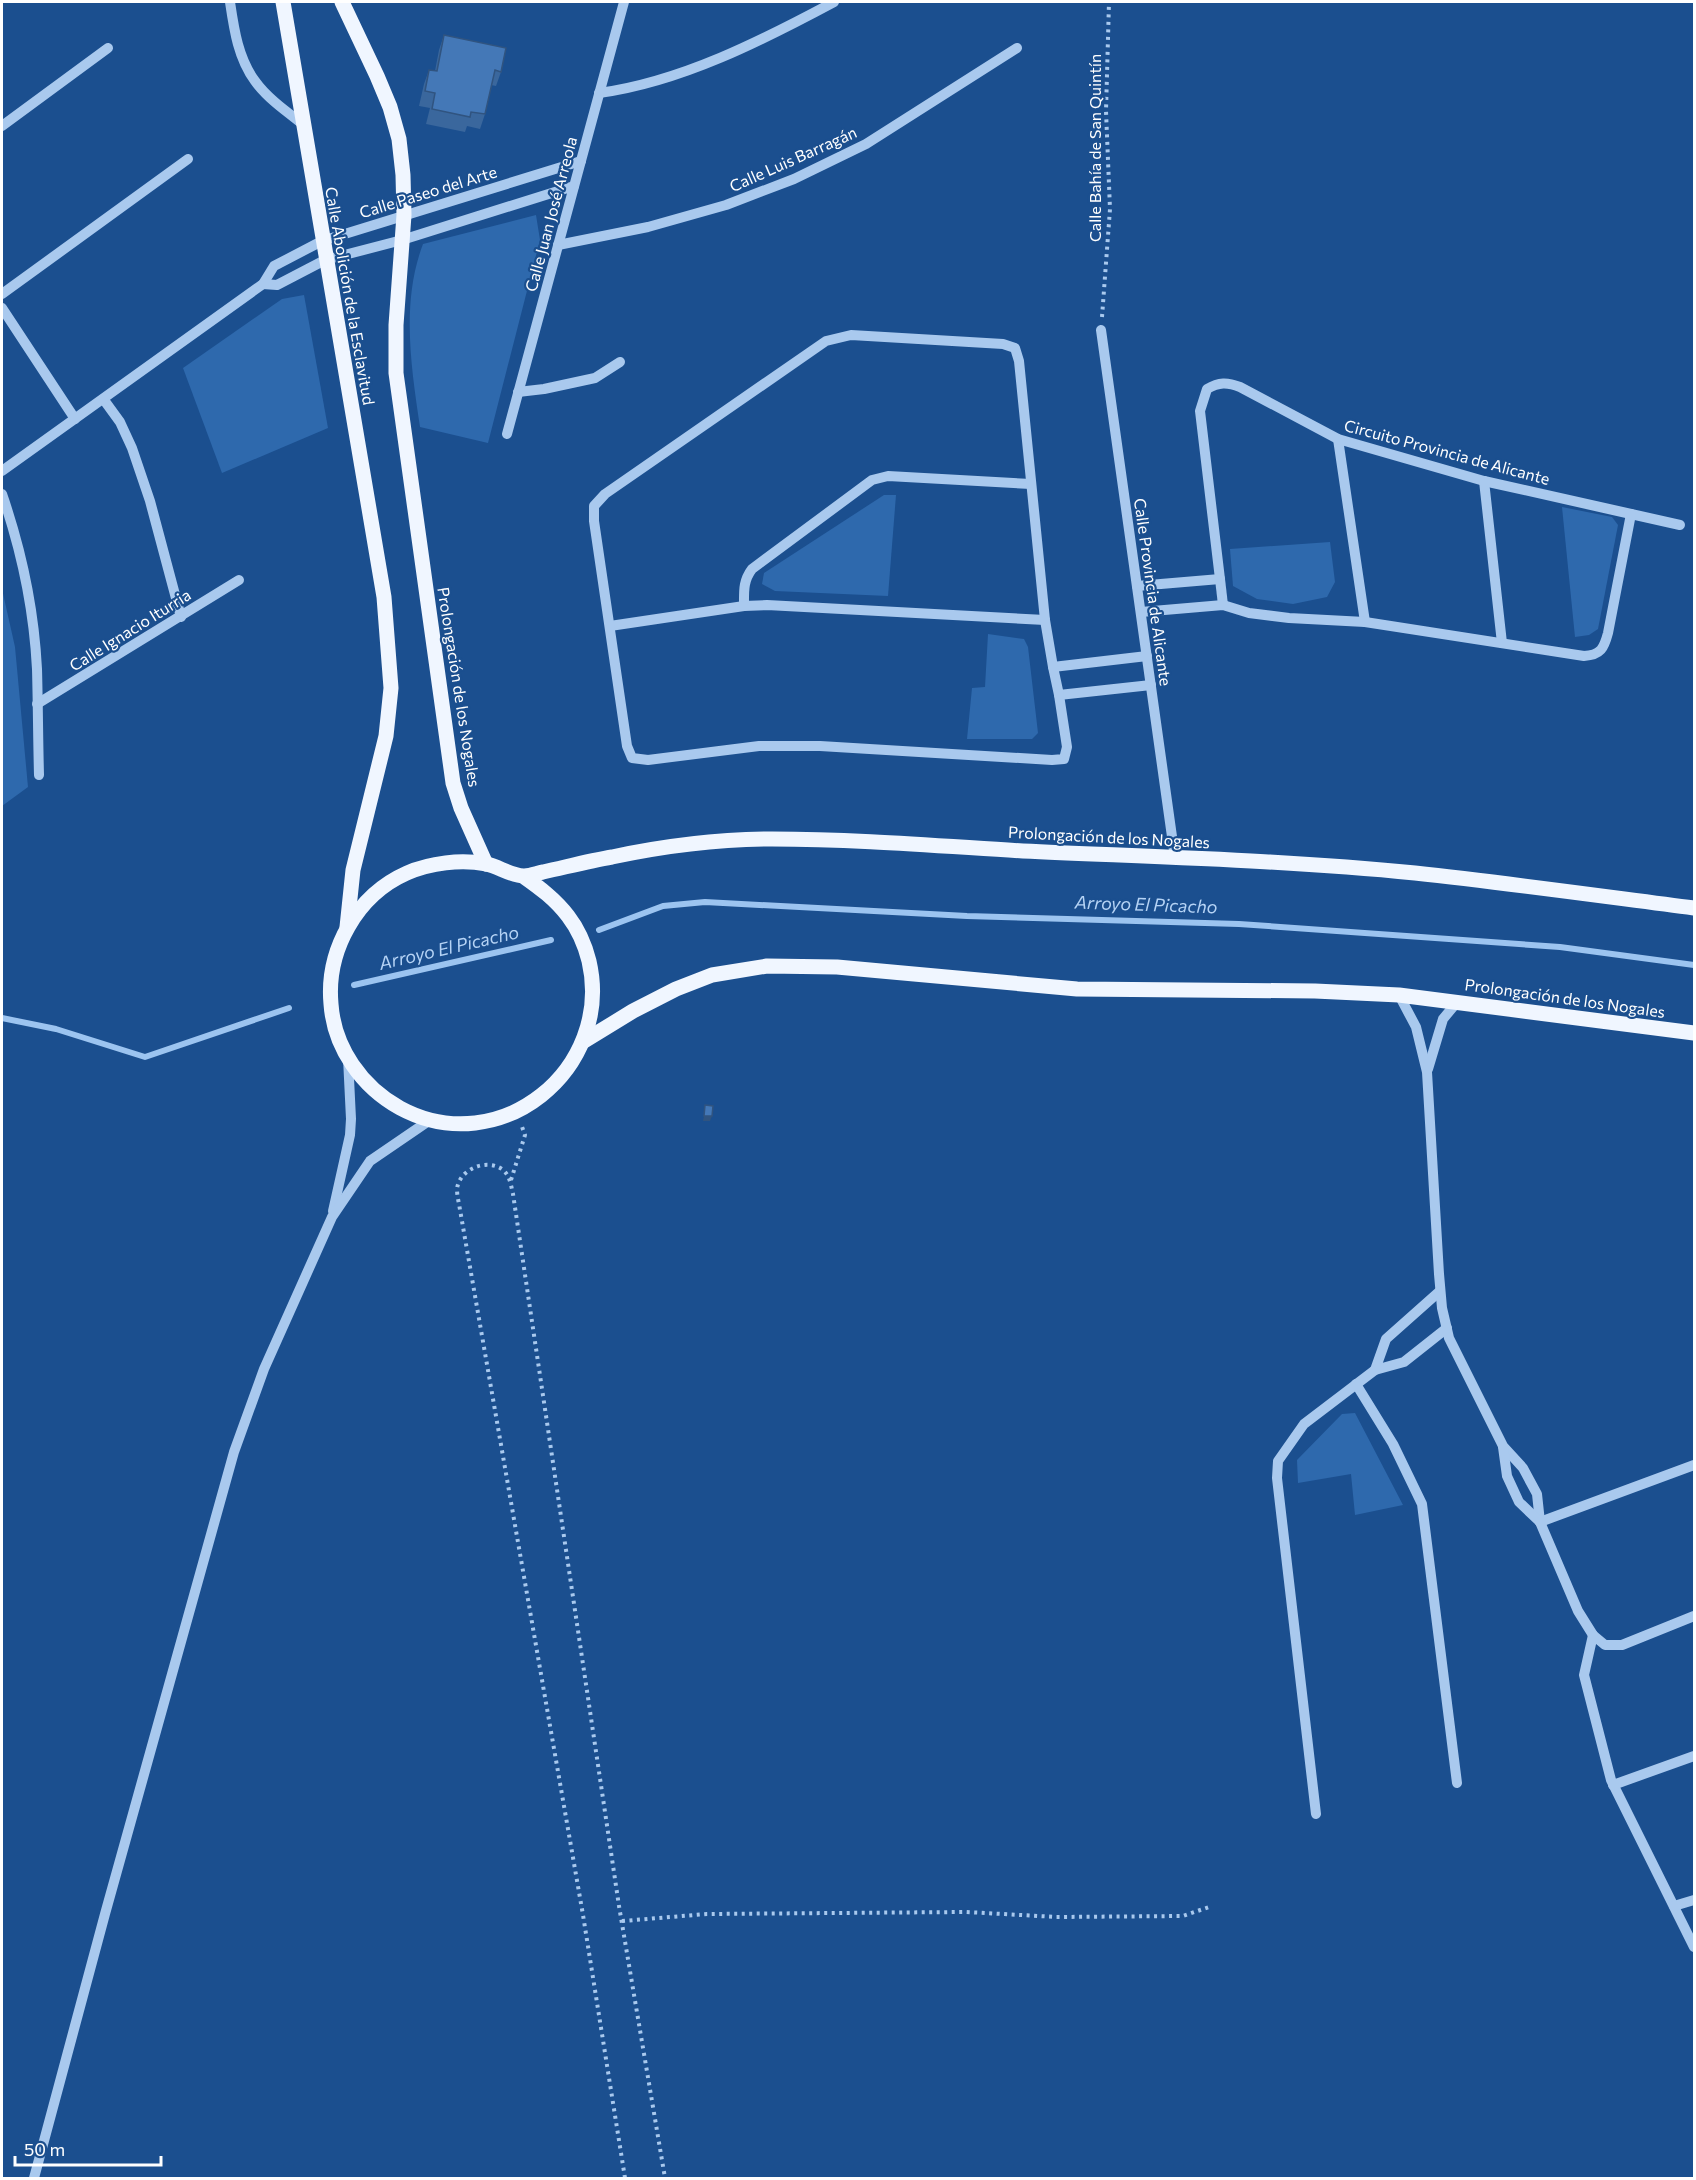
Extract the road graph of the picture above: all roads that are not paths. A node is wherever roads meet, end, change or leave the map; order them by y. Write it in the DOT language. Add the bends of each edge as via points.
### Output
graph roads {
  1 [pos="231,2"];
  2 [pos="283,2"];
  3 [pos="342,2"];
  4 [pos="624,2"];
  5 [pos="834,2"];
  6 [pos="108,48"];
  7 [pos="1017,48"];
  8 [pos="599,93"];
  9 [pos="304,125"];
  10 [pos="2,126"];
  11 [pos="188,159"];
  12 [pos="581,161"];
  13 [pos="514,181"];
  14 [pos="574,186"];
  15 [pos="518,203"];
  16 [pos="404,215"];
  17 [pos="322,240"];
  18 [pos="402,240"];
  19 [pos="558,245"];
  20 [pos="325,260"];
  21 [pos="264,284"];
  22 [pos="2,294"];
  23 [pos="2,308"];
  24 [pos="1101,330"];
  25 [pos="620,362"];
  26 [pos="518,392"];
  27 [pos="104,400"];
  28 [pos="75,419"];
  29 [pos="507,434"];
  30 [pos="1338,439"];
  31 [pos="2,471"];
  32 [pos="1484,481"];
  33 [pos="1031,484"];
  34 [pos="2,494"];
  35 [pos="1631,514"];
  36 [pos="1680,525"];
  37 [pos="1220,579"];
  38 [pos="239,580"];
  39 [pos="425,582"];
  40 [pos="1137,586"];
  41 [pos="384,597"];
  42 [pos="1224,605"];
  43 [pos="744,606"];
  44 [pos="1141,612"];
  45 [pos="181,617"];
  46 [pos="1045,620"];
  47 [pos="1365,622"];
  48 [pos="610,626"];
  49 [pos="1502,643"];
  50 [pos="1147,656"];
  51 [pos="1053,667"];
  52 [pos="1151,685"];
  53 [pos="1059,695"];
  54 [pos="37,704"];
  55 [pos="39,775"];
  56 [pos="1175,858"];
  57 [pos="486,864"];
  58 [pos="523,876"];
  59 [pos="1695,908"];
  60 [pos="347,927"];
  61 [pos="1399,994"];
  62 [pos="1458,1001"];
  63 [pos="1695,1034"];
  64 [pos="584,1041"];
  65 [pos="348,1058"];
  66 [pos="1427,1072"];
  67 [pos="430,1120"];
  68 [pos="332,1217"];
  69 [pos="1440,1291"];
  70 [pos="1447,1328"];
  71 [pos="1375,1370"];
  72 [pos="1356,1384"];
  73 [pos="1503,1446"];
  74 [pos="1695,1465"];
  75 [pos="1540,1522"];
  76 [pos="1695,1616"];
  77 [pos="1593,1635"];
  78 [pos="1695,1756"];
  79 [pos="1457,1783"];
  80 [pos="1613,1785"];
  81 [pos="1316,1814"];
  82 [pos="1695,1900"];
  83 [pos="1674,1906"];
  84 [pos="1695,1947"];
  85 [pos="34,2178"];
  1 -- 9 [label="street" via="237,43 255,81"];
  2 -- 9 [label="main road, Calle Abolición de la Esclavitud"];
  3 -- 16 [label="main road, Calle Abolición de la Esclavitud" via="390,107 399,139"];
  4 -- 8 [label="street, Calle Juan José Arreola"];
  5 -- 8 [label="street" via="778,32 707,62 656,81"];
  6 -- 10 [label="street"];
  7 -- 19 [label="street, Calle Luis Barragán" via="867,144 794,179 726,205 648,227"];
  8 -- 12 [label="street, Calle Juan José Arreola"];
  9 -- 17 [label="main road, Calle Abolición de la Esclavitud"];
  11 -- 22 [label="street"];
  12 -- 13 [label="street, Calle Paseo del Arte"];
  12 -- 14 [label="street, Calle Juan José Arreola"];
  13 -- 15 [label="street"];
  13 -- 16 [label="street, Calle Paseo del Arte"];
  14 -- 15 [label="street, Calle Paseo del Arte"];
  14 -- 19 [label="street, Calle Juan José Arreola"];
  15 -- 18 [label="street, Calle Paseo del Arte"];
  16 -- 17 [label="street, Calle Paseo del Arte"];
  16 -- 18 [label="main road, Calle Abolición de la Esclavitud"];
  17 -- 20 [label="main road, Calle Abolición de la Esclavitud"];
  17 -- 21 [label="street, Calle Paseo del Arte" via="274,266"];
  18 -- 20 [label="street, Calle Paseo del Arte"];
  18 -- 39 [label="main road, Calle Abolición de la Esclavitud" via="396,373"];
  19 -- 26 [label="street, Calle Juan José Arreola"];
  20 -- 21 [label="street, Calle Paseo del Arte" via="278,285"];
  20 -- 41 [label="main road, Calle Abolición de la Esclavitud"];
  21 -- 27 [label="street, Calle Paseo del Arte"];
  23 -- 28 [label="street"];
  24 -- 40 [label="street, Calle Provincia de Alicante"];
  25 -- 26 [label="street" via="596,378"];
  26 -- 29 [label="street, Calle Juan José Arreola"];
  27 -- 28 [label="street, Calle Paseo del Arte"];
  27 -- 45 [label="street" via="132,448"];
  28 -- 31 [label="street, Calle Paseo del Arte"];
  30 -- 32 [label="street, Circuito Provincia de Alicante"];
  30 -- 37 [label="street, Circuito Provincia de Alicante" via="1228,382 1207,389 1200,411"];
  30 -- 47 [label="street"];
  32 -- 35 [label="street, Circuito Provincia de Alicante"];
  32 -- 49 [label="street"];
  33 -- 43 [label="street" via="888,476 872,480 752,568 746,577"];
  33 -- 46 [label="street"];
  33 -- 48 [label="street" via="1015,348 1003,344 850,335 826,341 604,494 594,506"];
  34 -- 54 [label="street" via="13,525 29,602"];
  35 -- 36 [label="street, Circuito Provincia de Alicante"];
  35 -- 49 [label="street" via="1608,633 1599,654 1584,656"];
  37 -- 40 [label="street"];
  37 -- 42 [label="street, Circuito Provincia de Alicante"];
  38 -- 45 [label="street, Calle Ignacio Iturria"];
  39 -- 57 [label="main road, Prolongación de los Nogales" via="453,783"];
  40 -- 44 [label="street, Calle Provincia de Alicante"];
  41 -- 60 [label="main road, Prolongación de los Nogales" via="391,688 387,724 353,870"];
  42 -- 44 [label="street"];
  42 -- 47 [label="street" via="1289,618"];
  43 -- 46 [label="street"];
  43 -- 48 [label="street"];
  44 -- 50 [label="street, Calle Provincia de Alicante"];
  45 -- 54 [label="street, Calle Ignacio Iturria"];
  46 -- 51 [label="street"];
  47 -- 49 [label="street"];
  48 -- 53 [label="street" via="632,758 648,760 759,746 819,746 1064,759 1067,747"];
  50 -- 51 [label="street"];
  50 -- 52 [label="street, Calle Provincia de Alicante"];
  51 -- 53 [label="street"];
  52 -- 53 [label="street"];
  52 -- 56 [label="street, Calle Provincia de Alicante"];
  54 -- 55 [label="street"];
  56 -- 58 [label="main road, Prolongación de los Nogales" via="769,839 679,846"];
  56 -- 59 [label="main road, Prolongación de los Nogales" via="1416,874"];
  57 -- 58 [label="main road, Prolongación de los Nogales"];
  57 -- 60 [label="main road, Prolongación de los Nogales" via="445,862 406,873 372,896"];
  58 -- 64 [label="main road, Prolongación de los Nogales" via="549,894 570,918 585,947 592,978 592,1010"];
  60 -- 65 [label="main road, Prolongación de los Nogales" via="336,952 331,998 337,1033"];
  61 -- 62 [label="main road, Prolongación de los Nogales"];
  61 -- 64 [label="main road, Prolongación de los Nogales" via="1077,988 837,967 767,966 712,975 676,989"];
  61 -- 66 [label="street" via="1416,1027"];
  62 -- 63 [label="main road, Prolongación de los Nogales"];
  62 -- 66 [label="street" via="1443,1019"];
  64 -- 67 [label="main road, Prolongación de los Nogales" via="559,1080 517,1111 477,1123"];
  65 -- 67 [label="main road, Prolongación de los Nogales" via="363,1080 382,1097"];
  65 -- 68 [label="street" via="350,1135"];
  66 -- 69 [label="street"];
  67 -- 68 [label="street" via="370,1161"];
  68 -- 85 [label="street" via="264,1369 234,1452"];
  69 -- 70 [label="street"];
  69 -- 71 [label="street" via="1386,1339"];
  70 -- 71 [label="street" via="1404,1362"];
  70 -- 73 [label="street"];
  71 -- 72 [label="street"];
  72 -- 79 [label="street" via="1393,1444 1422,1504"];
  72 -- 81 [label="street" via="1304,1424 1278,1461"];
  73 -- 75 [label="street" via="1523,1468 1537,1494"];
  73 -- 75 [label="street" via="1507,1476 1519,1502"];
  74 -- 75 [label="street"];
  75 -- 77 [label="street" via="1578,1611"];
  76 -- 77 [label="street" via="1623,1645 1605,1645"];
  77 -- 80 [label="street" via="1584,1675"];
  78 -- 80 [label="street"];
  80 -- 83 [label="street"];
  82 -- 83 [label="street"];
  83 -- 84 [label="street"];
}
